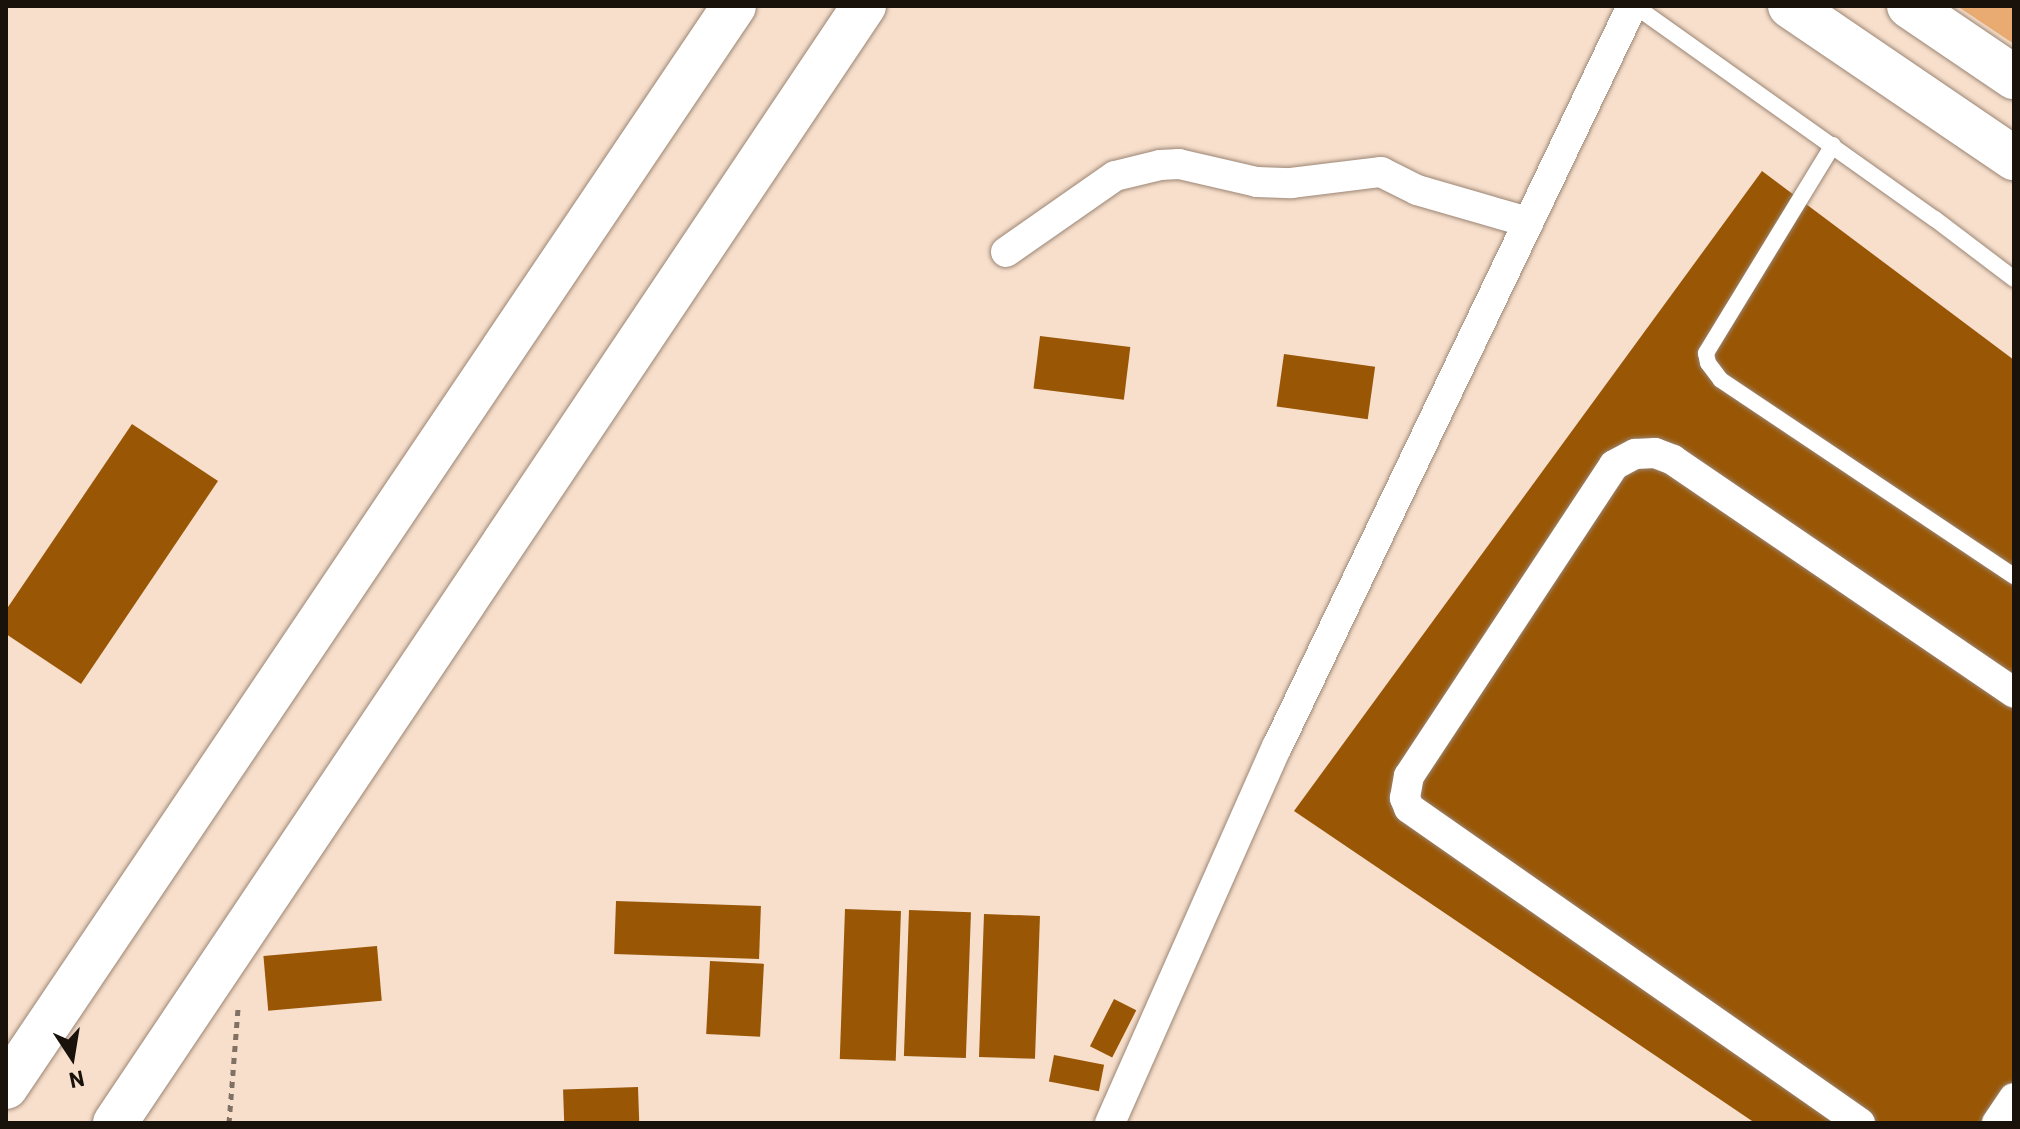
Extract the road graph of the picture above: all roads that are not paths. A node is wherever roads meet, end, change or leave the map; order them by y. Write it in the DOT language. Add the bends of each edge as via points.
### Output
graph roads {
  1 [pos="734,6"];
  2 [pos="864,6"];
  3 [pos="1633,6"];
  4 [pos="1790,6"];
  5 [pos="1909,6"];
  6 [pos="2014,77"];
  7 [pos="1833,145"];
  8 [pos="2014,158"];
  9 [pos="1528,222"];
  10 [pos="1006,252"];
  11 [pos="2014,279"];
  12 [pos="2014,576"];
  13 [pos="2014,693"];
  14 [pos="6,1087"];
  15 [pos="2014,1098"];
  16 [pos="115,1123"];
  17 [pos="1110,1123"];
  18 [pos="1860,1123"];
  19 [pos="1997,1123"];
  1 -- 14 [label="street"];
  2 -- 16 [label="street"];
  3 -- 7 [label="lane"];
  3 -- 9 [label="street"];
  4 -- 8 [label="street"];
  5 -- 6 [label="street"];
  7 -- 11 [label="lane"];
  7 -- 12 [label="lane" via="1706,353 1708,363 1721,380"];
  9 -- 10 [label="street" via="1417,190 1381,172 1257,182 1179,164 1160,165 1115,176"];
  9 -- 17 [label="street" via="1277,747"];
  13 -- 18 [label="street" via="1673,460 1655,453 1635,454 1614,465 1409,776 1409,808"];
  15 -- 19 [label="street"];
}
